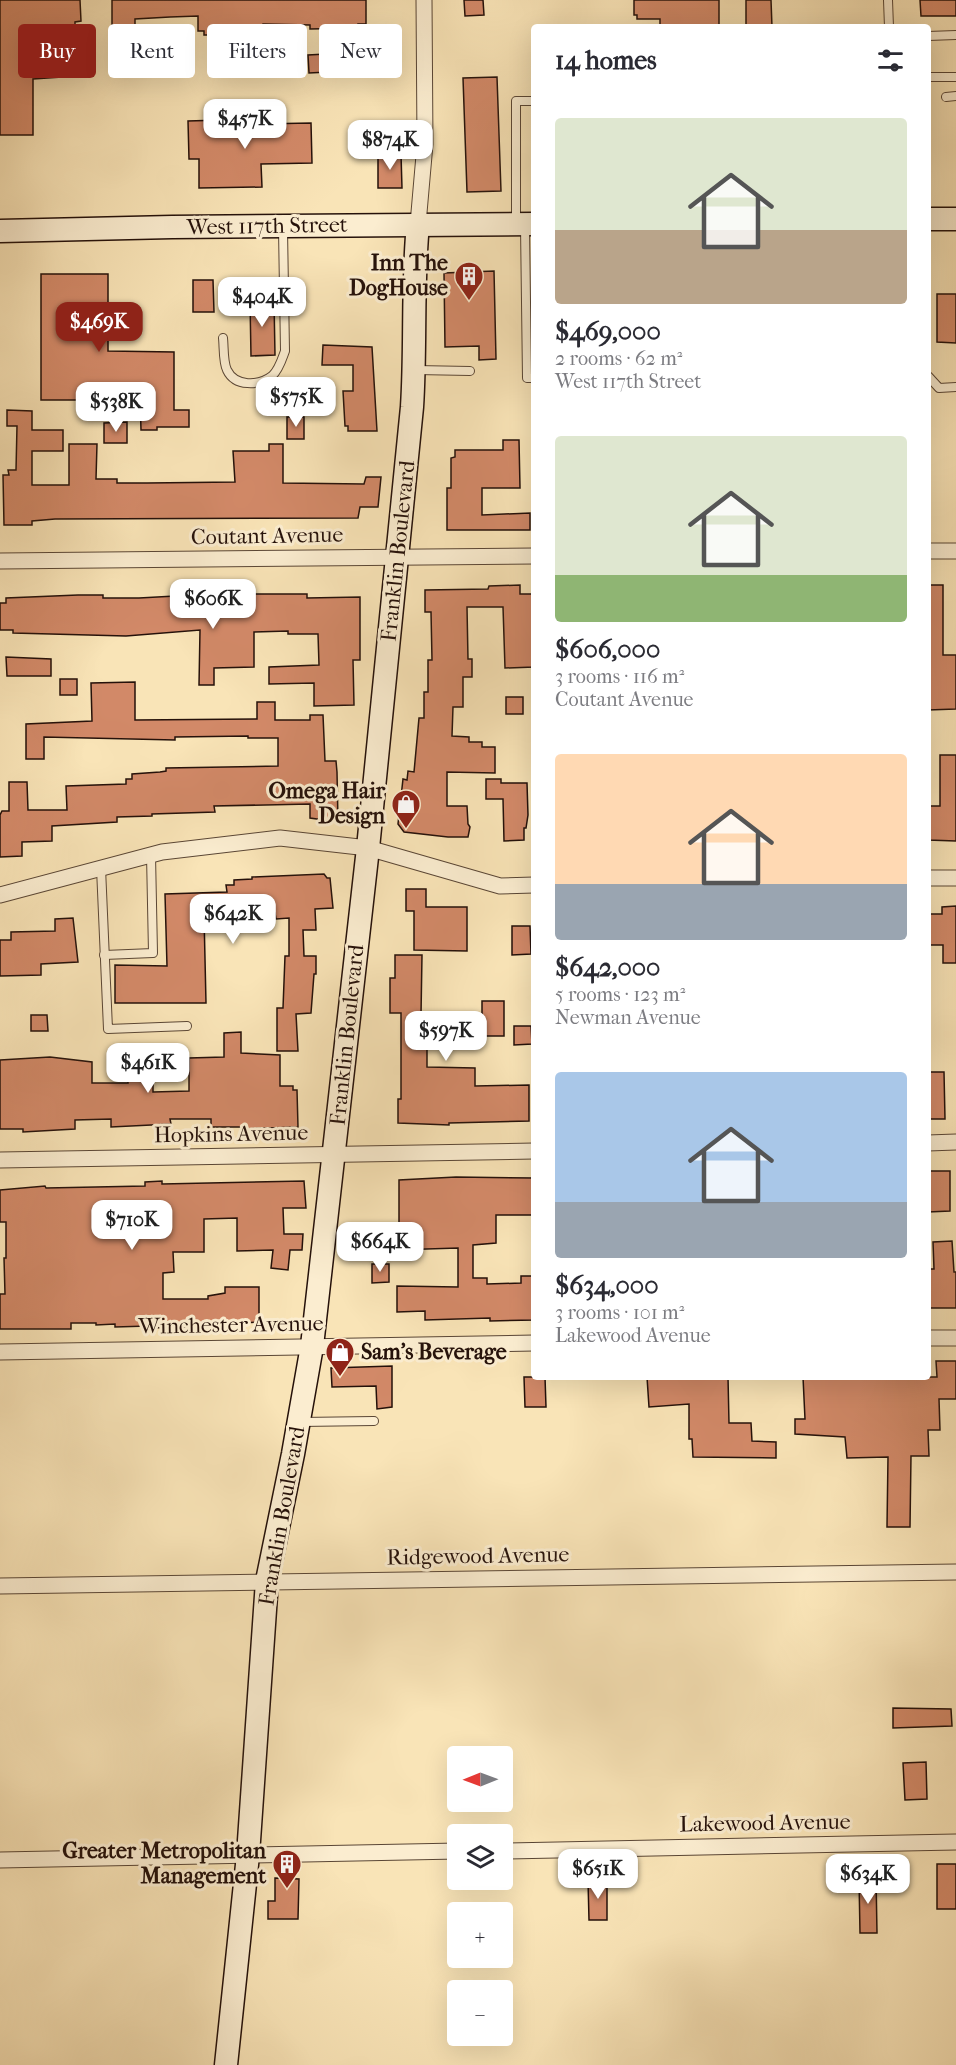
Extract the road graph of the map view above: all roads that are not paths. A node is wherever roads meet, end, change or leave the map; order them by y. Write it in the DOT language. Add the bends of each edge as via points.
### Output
graph roads {
  1 [pos="424,0"];
  2 [pos="888,0"];
  3 [pos="889,24"];
  4 [pos="956,35"];
  5 [pos="931,36"];
  6 [pos="931,77"];
  7 [pos="956,77"];
  8 [pos="956,96"];
  9 [pos="946,97"];
  10 [pos="531,101"];
  11 [pos="931,219"];
  12 [pos="956,219"];
  13 [pos="418,224"];
  14 [pos="525,224"];
  15 [pos="283,226"];
  16 [pos="0,231"];
  17 [pos="223,338"];
  18 [pos="414,370"];
  19 [pos="470,372"];
  20 [pos="531,378"];
  21 [pos="931,379"];
  22 [pos="956,387"];
  23 [pos="956,550"];
  24 [pos="931,551"];
  25 [pos="531,556"];
  26 [pos="398,557"];
  27 [pos="0,561"];
  28 [pos="368,848"];
  29 [pos="151,855"];
  30 [pos="101,868"];
  31 [pos="931,878"];
  32 [pos="956,878"];
  33 [pos="531,885"];
  34 [pos="0,895"];
  35 [pos="104,954"];
  36 [pos="187,1026"];
  37 [pos="956,1142"];
  38 [pos="931,1143"];
  39 [pos="531,1151"];
  40 [pos="334,1154"];
  41 [pos="0,1160"];
  42 [pos="931,1338"];
  43 [pos="956,1338"];
  44 [pos="531,1343"];
  45 [pos="312,1346"];
  46 [pos="0,1352"];
  47 [pos="374,1421"];
  48 [pos="299,1422"];
  49 [pos="956,1572"];
  50 [pos="267,1581"];
  51 [pos="0,1586"];
  52 [pos="956,1842"];
  53 [pos="447,1851"];
  54 [pos="513,1851"];
  55 [pos="248,1855"];
  56 [pos="0,1860"];
  57 [pos="226,2065"];
  1 -- 13 [label="street, Franklin Boulevard" via="424,144"];
  2 -- 3 [label="lane"];
  4 -- 5 [label="lane"];
  6 -- 7 [label="lane"];
  8 -- 9 [label="lane"];
  10 -- 14 [label="lane" via="516,101"];
  11 -- 12 [label="street"];
  13 -- 14 [label="street, West 117th Street"];
  13 -- 15 [label="street, West 117th Street"];
  13 -- 18 [label="street, Franklin Boulevard"];
  14 -- 20 [label="lane" via="526,378"];
  15 -- 16 [label="street, West 117th Street"];
  15 -- 17 [label="lane" via="285,351 281,363 271,376 256,383 234,380 226,369"];
  18 -- 19 [label="lane"];
  18 -- 26 [label="street, Franklin Boulevard"];
  21 -- 22 [label="lane" via="939,388"];
  23 -- 24 [label="street"];
  25 -- 26 [label="street, Coutant Avenue"];
  26 -- 27 [label="street, Coutant Avenue"];
  26 -- 28 [label="street, Franklin Boulevard"];
  28 -- 29 [label="street" via="280,838"];
  28 -- 33 [label="street" via="500,886"];
  28 -- 40 [label="street, Franklin Boulevard"];
  29 -- 30 [label="street"];
  29 -- 35 [label="lane" via="153,953"];
  30 -- 34 [label="street"];
  30 -- 35 [label="lane"];
  31 -- 32 [label="street"];
  35 -- 36 [label="lane" via="108,1029"];
  37 -- 38 [label="street"];
  39 -- 40 [label="street, Hopkins Avenue"];
  40 -- 41 [label="street, Hopkins Avenue"];
  40 -- 45 [label="street, Franklin Boulevard"];
  42 -- 43 [label="street"];
  44 -- 45 [label="street, Winchester Avenue"];
  45 -- 46 [label="street, Winchester Avenue"];
  45 -- 48 [label="street, Franklin Boulevard"];
  47 -- 48 [label="lane"];
  48 -- 50 [label="street, Franklin Boulevard"];
  49 -- 50 [label="street, Ridgewood Avenue"];
  50 -- 51 [label="street, Ridgewood Avenue"];
  50 -- 55 [label="street, Franklin Boulevard"];
  52 -- 54 [label="street, Lakewood Avenue"];
  53 -- 55 [label="street"];
  55 -- 56 [label="street"];
  55 -- 57 [label="street, Franklin Boulevard"];
}
